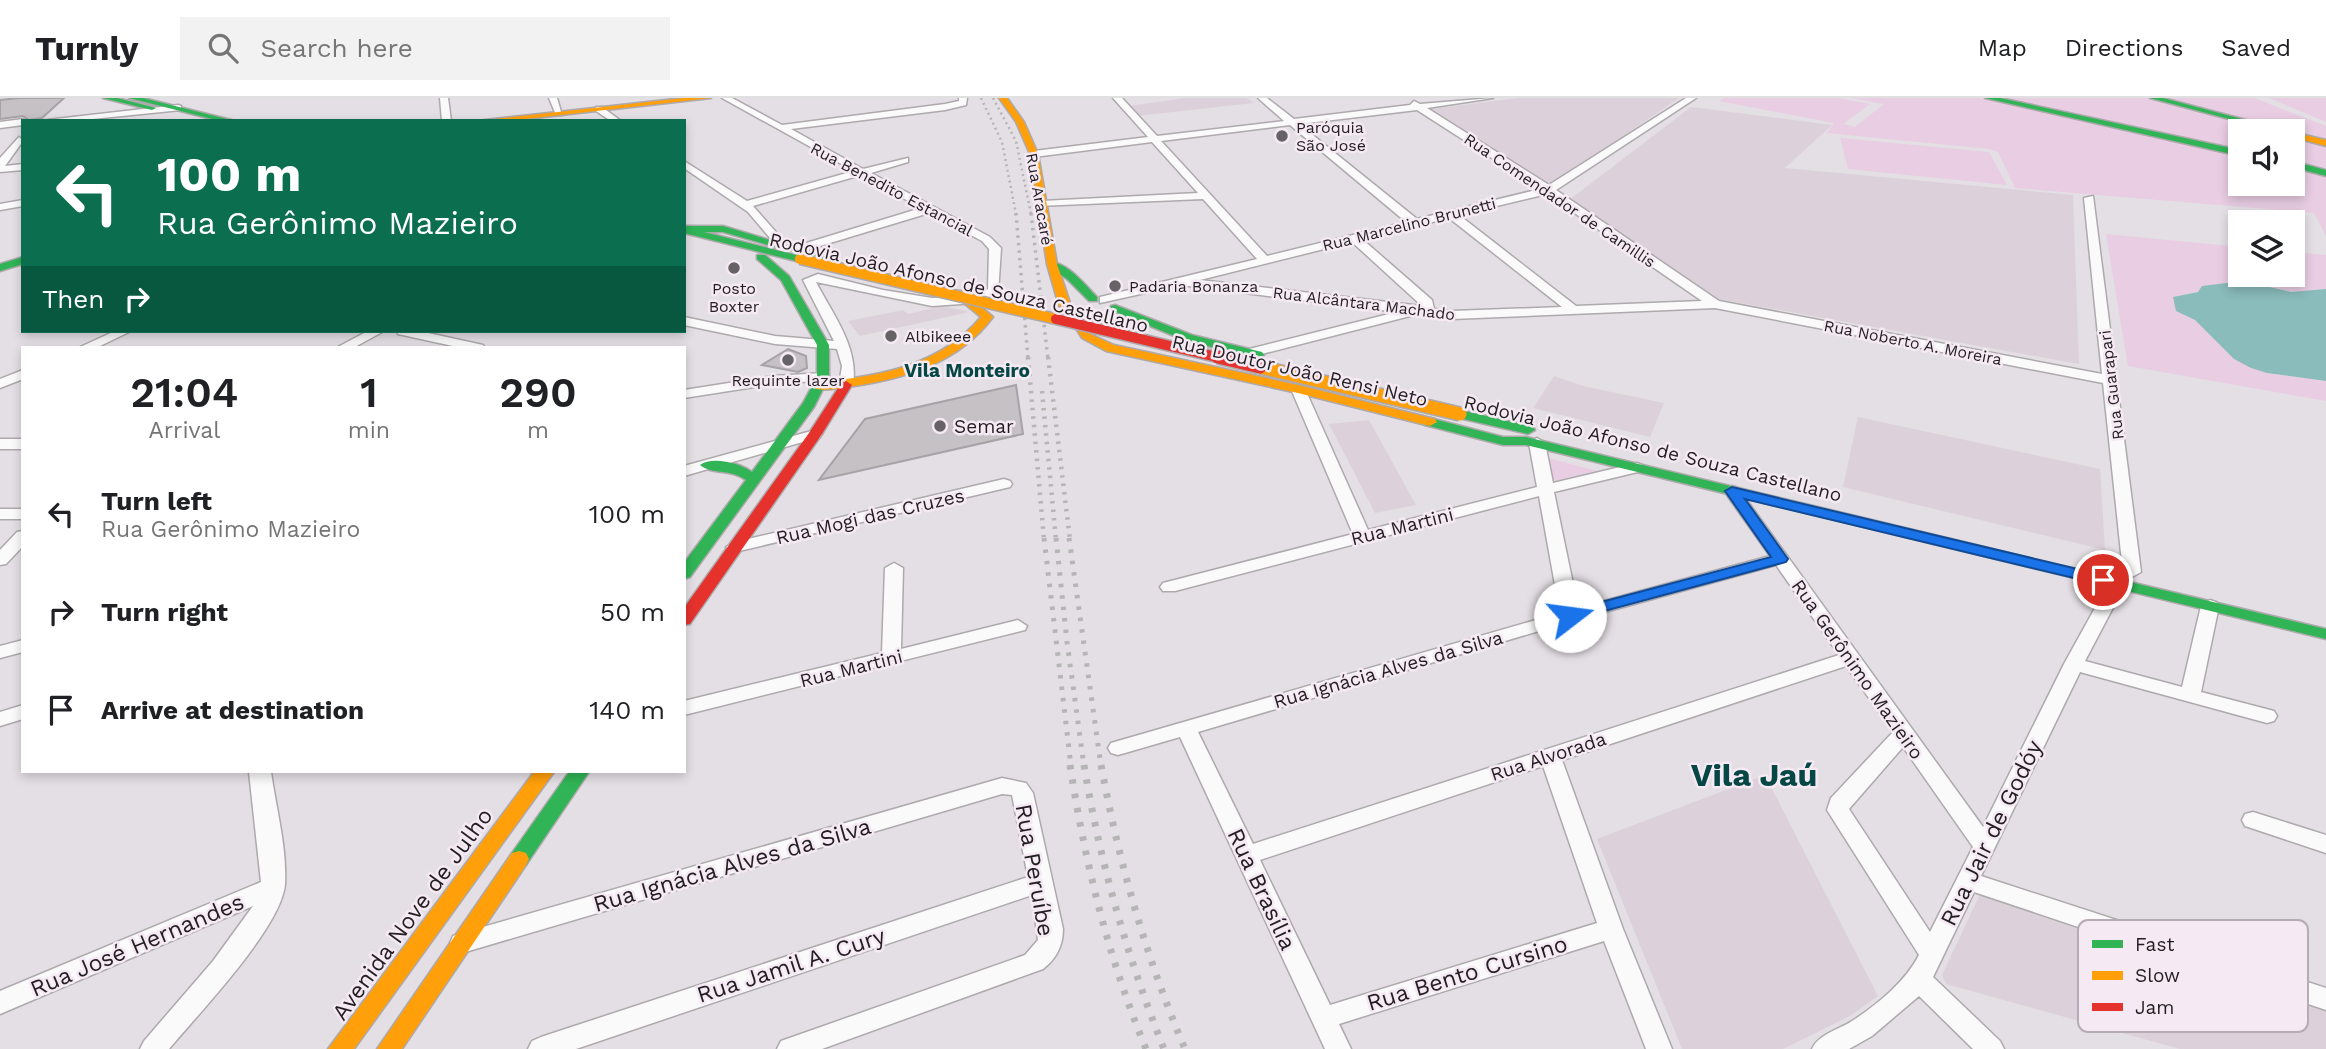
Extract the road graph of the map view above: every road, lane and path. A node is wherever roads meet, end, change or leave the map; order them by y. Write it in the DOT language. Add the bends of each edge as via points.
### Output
graph roads {
  1 [pos="107,98"];
  2 [pos="133,98"];
  3 [pos="444,98"];
  4 [pos="707,98"];
  5 [pos="726,98"];
  6 [pos="1003,98"];
  7 [pos="1117,98"];
  8 [pos="1262,98"];
  9 [pos="1405,98"];
  10 [pos="1489,98"];
  11 [pos="1692,98"];
  12 [pos="1989,98"];
  13 [pos="964,100"];
  14 [pos="2147,100"];
  15 [pos="556,105"];
  16 [pos="1417,106"];
  17 [pos="178,108"];
  18 [pos="599,109"];
  19 [pos="159,110"];
  20 [pos="63,119"];
  21 [pos="195,119"];
  22 [pos="223,119"];
  23 [pos="447,119"];
  24 [pos="490,119"];
  25 [pos="614,119"];
  26 [pos="2230,119"];
  27 [pos="21,122"];
  28 [pos="1290,122"];
  29 [pos="2228,124"];
  30 [pos="0,125"];
  31 [pos="780,128"];
  32 [pos="2305,137"];
  33 [pos="19,140"];
  34 [pos="1154,140"];
  35 [pos="2326,143"];
  36 [pos="2305,145"];
  37 [pos="2228,150"];
  38 [pos="2326,150"];
  39 [pos="1034,154"];
  40 [pos="905,160"];
  41 [pos="686,165"];
  42 [pos="0,167"];
  43 [pos="21,167"];
  44 [pos="2305,167"];
  45 [pos="860,172"];
  46 [pos="2326,173"];
  47 [pos="1549,190"];
  48 [pos="1204,196"];
  49 [pos="2089,198"];
  50 [pos="21,204"];
  51 [pos="748,204"];
  52 [pos="1042,204"];
  53 [pos="0,207"];
  54 [pos="930,209"];
  55 [pos="1451,214"];
  56 [pos="1413,222"];
  57 [pos="686,230"];
  58 [pos="1354,238"];
  59 [pos="686,239"];
  60 [pos="792,256"];
  61 [pos="761,257"];
  62 [pos="1264,260"];
  63 [pos="21,261"];
  64 [pos="1052,264"];
  65 [pos="0,268"];
  66 [pos="1181,281"];
  67 [pos="970,301"];
  68 [pos="1104,302"];
  69 [pos="1715,304"];
  70 [pos="1065,306"];
  71 [pos="1575,311"];
  72 [pos="1420,312"];
  73 [pos="1076,319"];
  74 [pos="686,321"];
  75 [pos="120,333"];
  76 [pos="374,333"];
  77 [pos="412,333"];
  78 [pos="823,345"];
  79 [pos="843,345"];
  80 [pos="90,346"];
  81 [pos="347,346"];
  82 [pos="469,346"];
  83 [pos="1250,353"];
  84 [pos="21,375"];
  85 [pos="2111,380"];
  86 [pos="821,382"];
  87 [pos="0,384"];
  88 [pos="846,385"];
  89 [pos="1298,389"];
  90 [pos="686,394"];
  91 [pos="815,434"];
  92 [pos="1530,438"];
  93 [pos="0,444"];
  94 [pos="21,444"];
  95 [pos="777,446"];
  96 [pos="707,465"];
  97 [pos="1637,468"];
  98 [pos="686,470"];
  99 [pos="752,478"];
  100 [pos="1004,484"];
  101 [pos="1544,490"];
  102 [pos="1732,491"];
  103 [pos="0,514"];
  104 [pos="21,514"];
  105 [pos="1362,536"];
  106 [pos="21,538"];
  107 [pos="735,547"];
  108 [pos="1780,559"];
  109 [pos="0,560"];
  110 [pos="894,568"];
  111 [pos="686,571"];
  112 [pos="2124,578"];
  113 [pos="1169,587"];
  114 [pos="2210,607"];
  115 [pos="1570,616"];
  116 [pos="686,617"];
  117 [pos="2326,618"];
  118 [pos="1018,626"];
  119 [pos="2326,634"];
  120 [pos="21,647"];
  121 [pos="0,652"];
  122 [pos="891,658"];
  123 [pos="1850,658"];
  124 [pos="2074,664"];
  125 [pos="2190,696"];
  126 [pos="686,708"];
  127 [pos="21,713"];
  128 [pos="2267,716"];
  129 [pos="0,719"];
  130 [pos="1187,729"];
  131 [pos="1904,733"];
  132 [pos="1118,748"];
  133 [pos="1549,755"];
  134 [pos="260,773"];
  135 [pos="543,773"];
  136 [pos="578,773"];
  137 [pos="1002,786"];
  138 [pos="2253,820"];
  139 [pos="2326,844"];
  140 [pos="1984,847"];
  141 [pos="1247,855"];
  142 [pos="1968,881"];
  143 [pos="1042,882"];
  144 [pos="273,887"];
  145 [pos="2086,920"];
  146 [pos="1611,929"];
  147 [pos="462,943"];
  148 [pos="1931,953"];
  149 [pos="1919,979"];
  150 [pos="2308,993"];
  151 [pos="2326,999"];
  152 [pos="0,1003"];
  153 [pos="1323,1018"];
  154 [pos="153,1049"];
  155 [pos="340,1049"];
  156 [pos="389,1049"];
  157 [pos="541,1049"];
  158 [pos="790,1049"];
  159 [pos="1338,1049"];
  160 [pos="1659,1049"];
  161 [pos="1825,1049"];
  162 [pos="1991,1049"];
  1 -- 19 [label="main road"];
  2 -- 17 [label="main road"];
  3 -- 23 [label="street"];
  4 -- 18 [label="main road"];
  5 -- 31 [label="street, Rua Benedito Estancial"];
  6 -- 39 [label="main road, Rua Aracaré"];
  7 -- 34 [label="street"];
  8 -- 28 [label="street"];
  9 -- 16 [label="street, Rua Comendador de Camillis"];
  10 -- 16 [label="street"];
  11 -- 47 [label="street, Rua Marcelino Brunetti"];
  12 -- 37 [label="main road"];
  13 -- 31 [label="street" via="945,107"];
  14 -- 26 [label="main road"];
  14 -- 29 [label="main road"];
  15 -- 18 [label="main road"];
  15 -- 24 [label="main road"];
  16 -- 28 [label="street"];
  16 -- 47 [label="street, Rua Comendador de Camillis"];
  17 -- 19 [label="street"];
  17 -- 22 [label="main road"];
  18 -- 25 [label="street"];
  19 -- 20 [label="street"];
  19 -- 21 [label="main road"];
  27 -- 30 [label="street"];
  28 -- 34 [label="street"];
  28 -- 56 [label="street"];
  31 -- 45 [label="street, Rua Benedito Estancial"];
  32 -- 35 [label="main road"];
  33 -- 42 [label="street"];
  34 -- 39 [label="street"];
  34 -- 48 [label="street"];
  36 -- 38 [label="main road"];
  39 -- 52 [label="main road, Rua Aracaré"];
  40 -- 45 [label="street"];
  41 -- 51 [label="street"];
  42 -- 43 [label="street"];
  44 -- 46 [label="main road"];
  45 -- 51 [label="street"];
  45 -- 54 [label="street, Rua Benedito Estancial"];
  47 -- 55 [label="street, Rua Marcelino Brunetti"];
  47 -- 69 [label="street, Rua Comendador de Camillis"];
  48 -- 52 [label="street"];
  48 -- 62 [label="street"];
  49 -- 85 [label="street, Rua Guarapari"];
  50 -- 53 [label="street"];
  51 -- 60 [label="street"];
  52 -- 64 [label="main road, Rua Aracaré"];
  54 -- 60 [label="street"];
  54 -- 67 [label="street, Rua Benedito Estancial" via="995,248 994,291"];
  55 -- 56 [label="street, Rua Marcelino Brunetti"];
  55 -- 71 [label="street"];
  56 -- 58 [label="street, Rua Marcelino Brunetti"];
  57 -- 60 [label="main road, Rodovia João Afonso de Souza Castellano"];
  58 -- 62 [label="street, Rua Marcelino Brunetti"];
  58 -- 72 [label="street" via="1428,303"];
  59 -- 61 [label="main road, Rodovia João Afonso de Souza Castellano"];
  60 -- 61 [label="main road, Rodovia João Afonso de Souza Castellano"];
  60 -- 67 [label="main road" via="922,281 960,293"];
  60 -- 92 [label="main road, Rodovia João Afonso de Souza Castellano"];
  61 -- 78 [label="main road" via="785,278"];
  62 -- 66 [label="street, Rua Marcelino Brunetti"];
  63 -- 65 [label="main road"];
  64 -- 68 [label="main road, Rua Aracaré"];
  64 -- 70 [label="main road, Rua Aracaré"];
  66 -- 68 [label="street, Rua Marcelino Brunetti"];
  66 -- 72 [label="street, Rua Alcântara Machado"];
  67 -- 79 [label="street" via="934,303 818,278 809,280"];
  67 -- 88 [label="main road" via="987,317 979,333 962,346 879,379"];
  68 -- 70 [label="main road" via="1079,299"];
  68 -- 73 [label="main road" via="1110,316"];
  68 -- 83 [label="main road, Rua Doutor João Rensi Neto" via="1188,338"];
  69 -- 71 [label="street, Rua Alcântara Machado"];
  69 -- 85 [label="street, Rua Noberto A. Moreira"];
  70 -- 73 [label="main road, Rua Doutor João Rensi Neto" via="1064,314"];
  71 -- 72 [label="street, Rua Alcântara Machado"];
  72 -- 83 [label="street"];
  73 -- 89 [label="main road, Rua Doutor João Rensi Neto" via="1086,336 1110,348"];
  74 -- 78 [label="street"];
  75 -- 80 [label="street"];
  76 -- 81 [label="street"];
  77 -- 82 [label="street"];
  78 -- 79 [label="street"];
  78 -- 86 [label="main road"];
  79 -- 88 [label="street" via="849,366"];
  83 -- 92 [label="main road, Rua Doutor João Rensi Neto" via="1449,403"];
  84 -- 87 [label="street"];
  85 -- 112 [label="street, Rua Guarapari"];
  86 -- 88 [label="main road"];
  86 -- 90 [label="street" via="774,380"];
  86 -- 95 [label="main road"];
  88 -- 91 [label="main road"];
  89 -- 92 [label="main road, Rua Doutor João Rensi Neto" via="1503,441"];
  89 -- 105 [label="street"];
  91 -- 95 [label="street"];
  91 -- 107 [label="main road"];
  92 -- 97 [label="main road, Rodovia João Afonso de Souza Castellano"];
  92 -- 101 [label="street"];
  92 -- 112 [label="main road, Rodovia João Afonso de Souza Castellano"];
  93 -- 94 [label="street"];
  95 -- 96 [label="street"];
  95 -- 99 [label="main road"];
  96 -- 98 [label="street"];
  96 -- 99 [label="main road" via="738,468"];
  97 -- 101 [label="street, Rua Martini"];
  97 -- 102 [label="main road, Rodovia João Afonso de Souza Castellano"];
  99 -- 111 [label="main road"];
  100 -- 107 [label="street, Rua Mogi das Cruzes"];
  101 -- 105 [label="street, Rua Martini"];
  101 -- 115 [label="street"];
  102 -- 108 [label="street, Rua Gerônimo Mazieiro"];
  102 -- 112 [label="main road, Rodovia João Afonso de Souza Castellano"];
  103 -- 104 [label="street"];
  105 -- 113 [label="street, Rua Martini"];
  106 -- 109 [label="street"];
  107 -- 116 [label="main road"];
  108 -- 115 [label="street, Rua Ignácia Alves da Silva"];
  108 -- 123 [label="street, Rua Gerônimo Mazieiro"];
  110 -- 122 [label="street"];
  112 -- 114 [label="main road, Rodovia João Afonso de Souza Castellano"];
  112 -- 117 [label="main road, Rodovia João Afonso de Souza Castellano"];
  112 -- 124 [label="street, Rua Jair de Godóy"];
  114 -- 119 [label="main road, Rodovia João Afonso de Souza Castellano"];
  114 -- 125 [label="street"];
  115 -- 130 [label="street, Rua Ignácia Alves da Silva"];
  118 -- 122 [label="street, Rua Martini"];
  120 -- 121 [label="street"];
  122 -- 126 [label="street, Rua Martini"];
  123 -- 131 [label="street, Rua Gerônimo Mazieiro"];
  123 -- 133 [label="street, Rua Alvorada"];
  124 -- 125 [label="street"];
  124 -- 140 [label="street, Rua Jair de Godóy"];
  125 -- 128 [label="street"];
  127 -- 129 [label="street"];
  130 -- 132 [label="street, Rua Ignácia Alves da Silva"];
  130 -- 141 [label="street, Rua Brasília"];
  131 -- 140 [label="street, Rua Gerônimo Mazieiro"];
  131 -- 148 [label="street" via="1838,810"];
  133 -- 141 [label="street, Rua Alvorada"];
  133 -- 146 [label="street"];
  134 -- 144 [label="street"];
  135 -- 155 [label="main road, Avenida Nove de Julho"];
  136 -- 147 [label="main road"];
  137 -- 143 [label="street, Rua Peruíbe" via="1012,785 1021,793"];
  137 -- 147 [label="street, Rua Ignácia Alves da Silva"];
  138 -- 139 [label="street"];
  140 -- 142 [label="street, Rua Jair de Godóy"];
  141 -- 153 [label="street, Rua Brasília"];
  142 -- 145 [label="street"];
  142 -- 148 [label="street, Rua Jair de Godóy"];
  143 -- 157 [label="street, Rua Jamil A. Cury"];
  143 -- 158 [label="street, Rua Peruíbe" via="1052,943 1034,962"];
  144 -- 152 [label="street, Rua José Hernandes"];
  144 -- 154 [label="street" via="245,937"];
  146 -- 153 [label="street, Rua Bento Cursino"];
  146 -- 160 [label="street"];
  147 -- 156 [label="main road"];
  148 -- 149 [label="street, Rua Jair de Godóy"];
  149 -- 161 [label="street, Rua Jair de Godóy" via="1863,1028"];
  149 -- 162 [label="street"];
  150 -- 151 [label="street"];
  153 -- 159 [label="street, Rua Brasília"];
}
